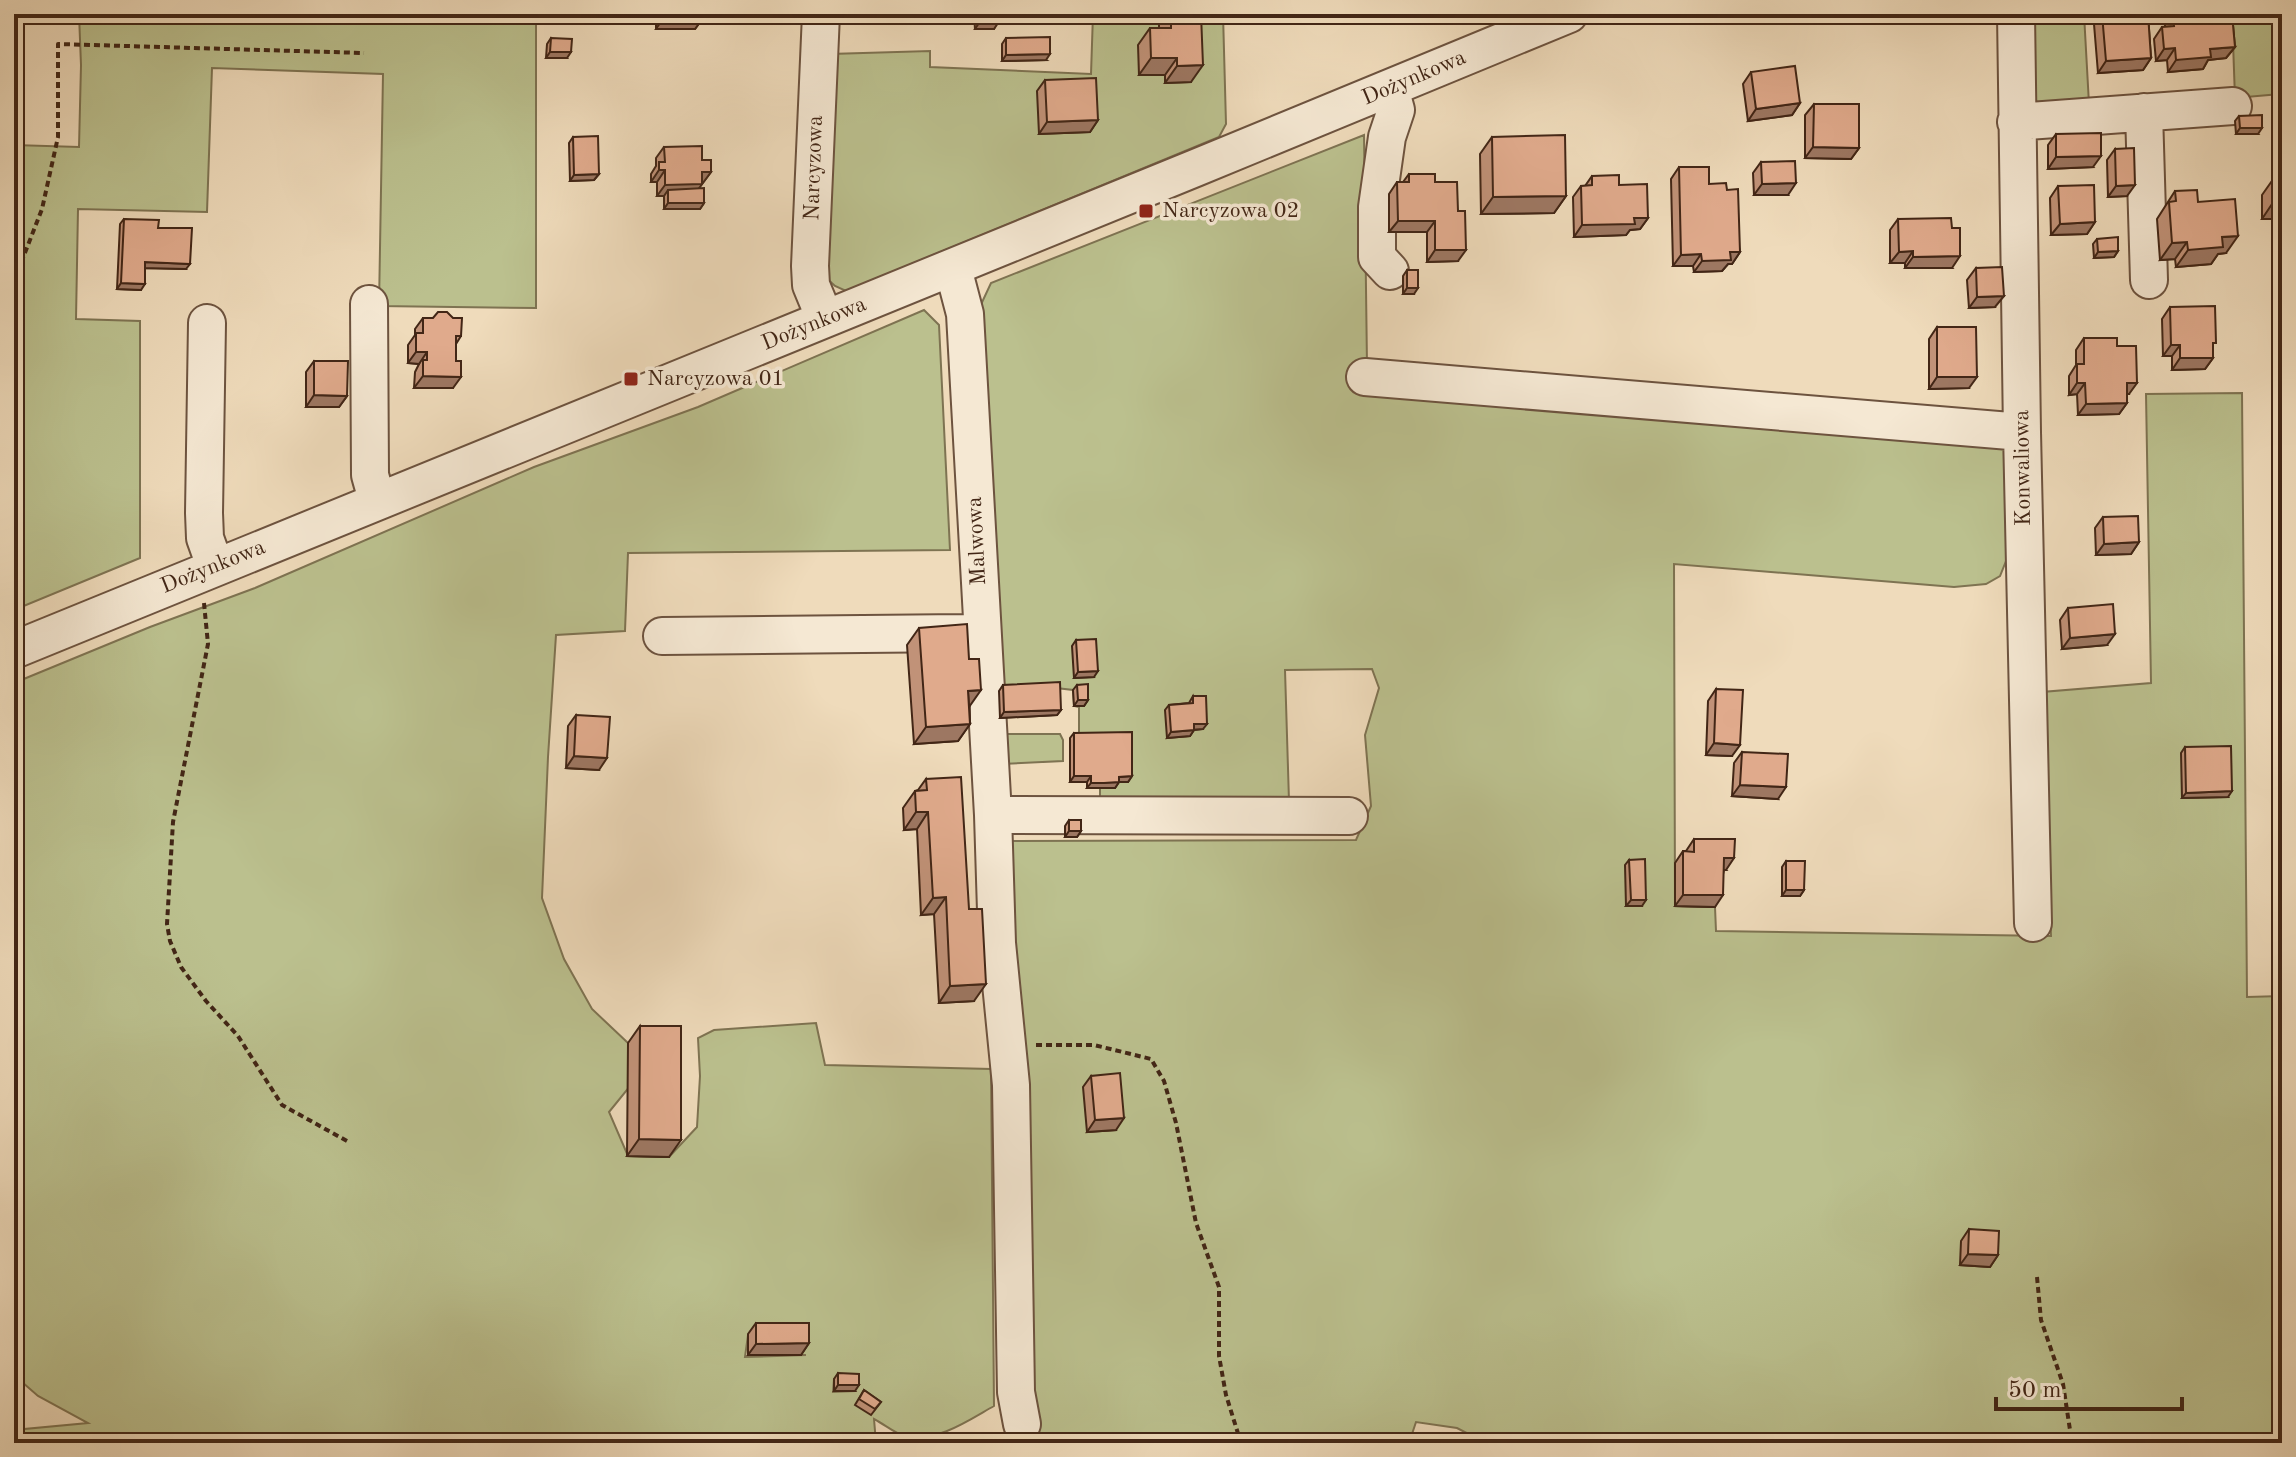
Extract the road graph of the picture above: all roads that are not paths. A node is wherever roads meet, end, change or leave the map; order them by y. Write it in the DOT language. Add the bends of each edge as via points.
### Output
graph roads {
  1 [pos="821,14"];
  2 [pos="1569,14"];
  3 [pos="2016,14"];
  4 [pos="1390,88"];
  5 [pos="2233,106"];
  6 [pos="2144,112"];
  7 [pos="2016,122"];
  8 [pos="953,268"];
  9 [pos="1390,271"];
  10 [pos="2149,280"];
  11 [pos="369,304"];
  12 [pos="825,319"];
  13 [pos="207,323"];
  14 [pos="1365,377"];
  15 [pos="2022,432"];
  16 [pos="377,500"];
  17 [pos="207,570"];
  18 [pos="982,630"];
  19 [pos="662,636"];
  20 [pos="14,650"];
  21 [pos="993,815"];
  22 [pos="1349,816"];
  23 [pos="2033,923"];
  24 [pos="1022,1424"];
  1 -- 12 [label="street, Narcyzowa" via="810,266 811,285"];
  2 -- 4 [label="street, Dożynkowa"];
  3 -- 7 [label="street, Konwaliowa"];
  4 -- 8 [label="street, Dożynkowa"];
  4 -- 9 [label="street" via="1396,110 1387,137 1376,235 1377,257"];
  5 -- 6 [label="street"];
  6 -- 7 [label="street"];
  6 -- 10 [label="street"];
  7 -- 15 [label="street, Konwaliowa"];
  8 -- 12 [label="street, Dożynkowa"];
  8 -- 18 [label="street, Malwowa" via="965,314"];
  11 -- 16 [label="street" via="370,475"];
  12 -- 16 [label="street, Dożynkowa"];
  13 -- 17 [label="street"];
  14 -- 15 [label="street"];
  15 -- 23 [label="street, Konwaliowa"];
  16 -- 17 [label="street, Dożynkowa"];
  17 -- 20 [label="street, Dożynkowa"];
  18 -- 19 [label="street"];
  18 -- 21 [label="street, Malwowa"];
  21 -- 22 [label="street"];
  21 -- 24 [label="street, Malwowa" via="997,943 1011,1085 1016,1392"];
}
